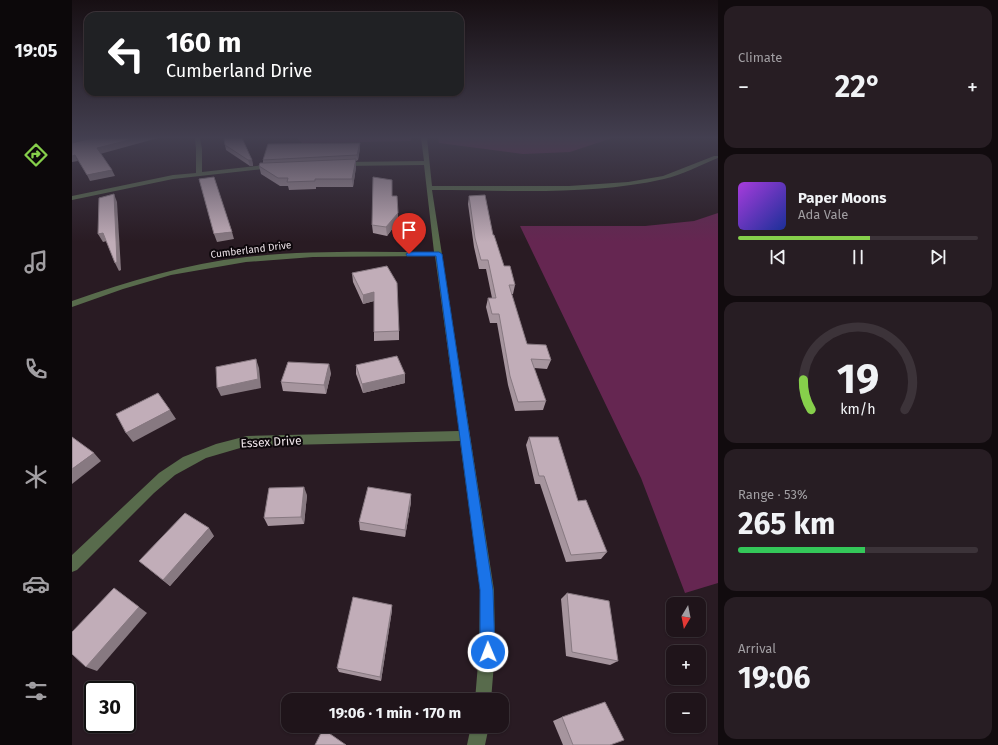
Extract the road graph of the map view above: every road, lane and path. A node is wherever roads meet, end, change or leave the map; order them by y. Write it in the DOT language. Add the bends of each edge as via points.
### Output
graph roads {
  1 [pos="211,173"];
  2 [pos="427,173"];
  3 [pos="675,173"];
  4 [pos="199,174"];
  5 [pos="429,188"];
  6 [pos="72,198"];
  7 [pos="439,254"];
  8 [pos="72,304"];
  9 [pos="465,436"];
  10 [pos="72,565"];
  11 [pos="484,693"];
  12 [pos="479,733"];
  13 [pos="476,745"];
  1 -- 4 [label="street"];
  2 -- 5 [label="street"];
  3 -- 5 [label="street" via="620,185 569,188"];
  4 -- 6 [label="street" via="133,184"];
  5 -- 7 [label="street"];
  7 -- 8 [label="street, Cumberland Drive" via="306,255 236,261 163,275 125,285"];
  7 -- 9 [label="street"];
  9 -- 10 [label="street, Essex Drive" via="248,441 229,444 186,461 156,482"];
  9 -- 11 [label="street" via="487,590 488,652"];
  12 -- 13 [label="street"];
}
